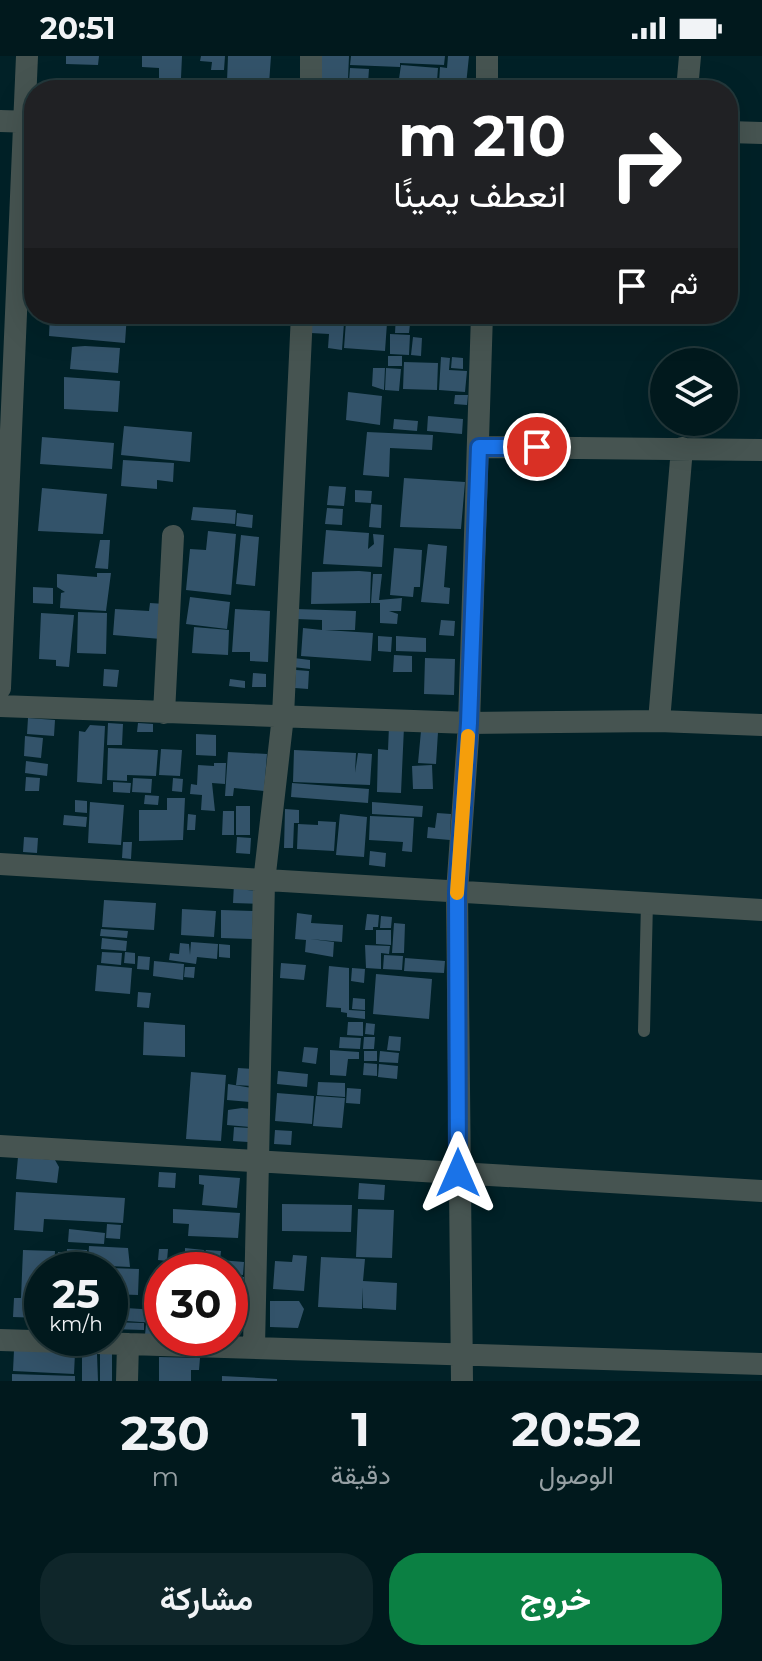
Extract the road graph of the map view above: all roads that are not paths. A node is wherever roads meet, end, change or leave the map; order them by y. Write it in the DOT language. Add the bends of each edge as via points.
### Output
graph roads {
  1 [pos="27,56"];
  2 [pos="311,56"];
  3 [pos="487,56"];
  4 [pos="690,56"];
  5 [pos="28,80"];
  6 [pos="311,80"];
  7 [pos="487,80"];
  8 [pos="688,80"];
  9 [pos="0,121"];
  10 [pos="24,122"];
  11 [pos="738,132"];
  12 [pos="762,133"];
  13 [pos="24,235"];
  14 [pos="302,324"];
  15 [pos="482,324"];
  16 [pos="479,447"];
  17 [pos="682,448"];
  18 [pos="762,450"];
  19 [pos="173,536"];
  20 [pos="0,688"];
  21 [pos="0,706"];
  22 [pos="164,713"];
  23 [pos="283,716"];
  24 [pos="659,721"];
  25 [pos="469,723"];
  26 [pos="762,725"];
  27 [pos="0,864"];
  28 [pos="264,882"];
  29 [pos="457,892"];
  30 [pos="647,902"];
  31 [pos="762,910"];
  32 [pos="644,1031"];
  33 [pos="0,1146"];
  34 [pos="256,1162"];
  35 [pos="458,1173"];
  36 [pos="762,1191"];
  37 [pos="0,1340"];
  38 [pos="24,1341"];
  39 [pos="128,1344"];
  40 [pos="254,1347"];
  41 [pos="462,1353"];
  42 [pos="128,1356"];
  43 [pos="762,1364"];
  44 [pos="127,1381"];
  45 [pos="462,1381"];
  1 -- 5 [label="street"];
  2 -- 6 [label="street"];
  3 -- 7 [label="street"];
  4 -- 8 [label="street"];
  9 -- 10 [label="street"];
  11 -- 12 [label="street"];
  13 -- 20 [label="street"];
  14 -- 23 [label="street"];
  15 -- 16 [label="street"];
  16 -- 17 [label="street"];
  16 -- 25 [label="street"];
  17 -- 18 [label="street"];
  17 -- 24 [label="street"];
  19 -- 22 [label="street"];
  21 -- 22 [label="street"];
  22 -- 23 [label="street"];
  23 -- 25 [label="street"];
  23 -- 28 [label="street"];
  24 -- 25 [label="street"];
  24 -- 26 [label="street"];
  25 -- 29 [label="street"];
  27 -- 28 [label="street"];
  28 -- 29 [label="street"];
  28 -- 34 [label="street"];
  29 -- 30 [label="street"];
  29 -- 35 [label="street"];
  30 -- 31 [label="street"];
  30 -- 32 [label="lane"];
  33 -- 34 [label="street"];
  34 -- 35 [label="street"];
  34 -- 40 [label="street"];
  35 -- 36 [label="street"];
  35 -- 41 [label="street"];
  37 -- 38 [label="street"];
  39 -- 40 [label="street"];
  40 -- 41 [label="street"];
  41 -- 43 [label="street"];
  41 -- 45 [label="street"];
  42 -- 44 [label="street"];
}
